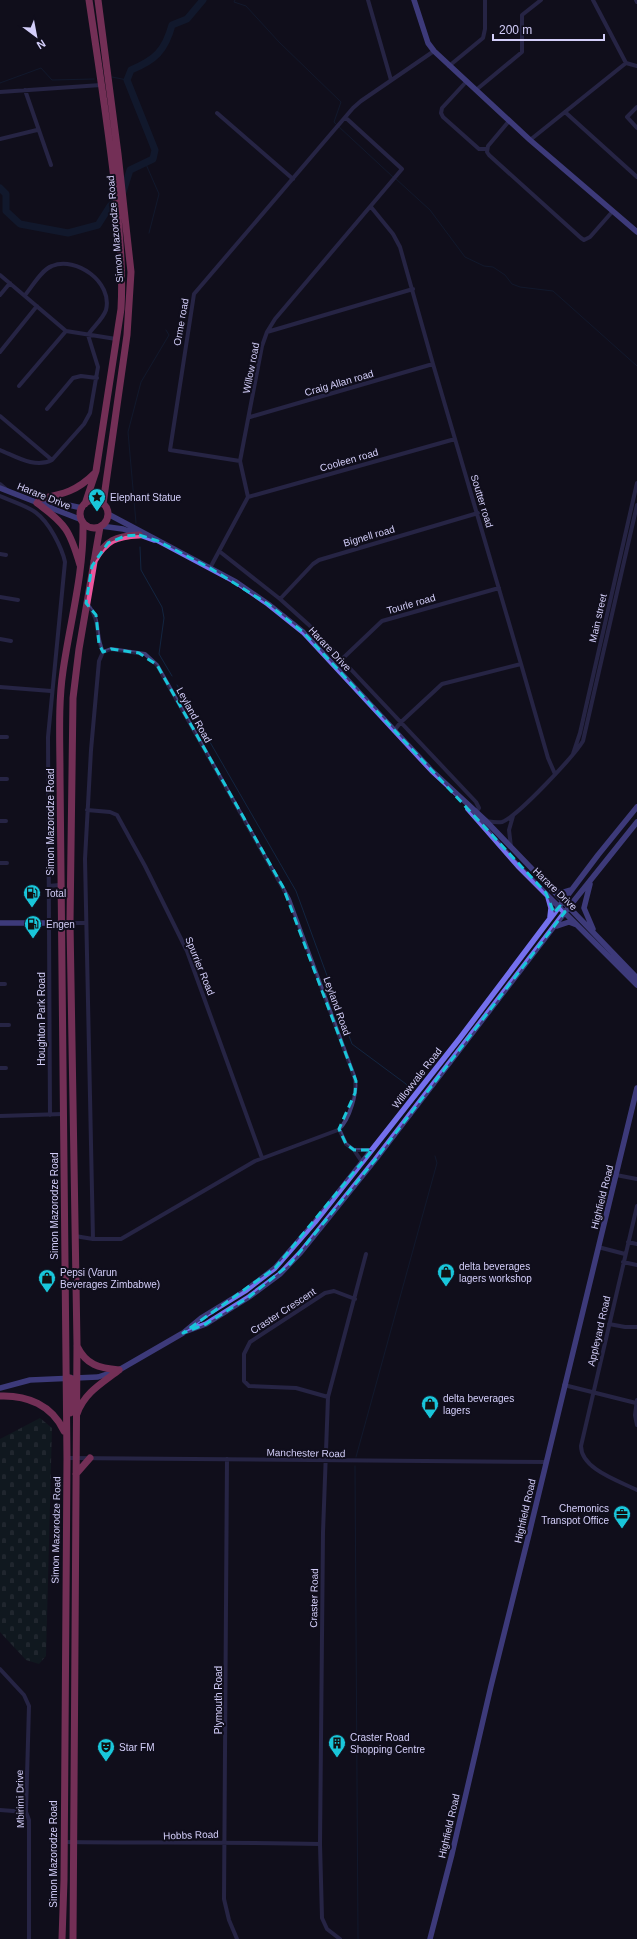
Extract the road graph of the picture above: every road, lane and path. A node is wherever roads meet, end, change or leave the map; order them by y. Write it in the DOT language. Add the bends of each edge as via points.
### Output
graph roads {
  1 [pos="89,0"];
  2 [pos="98,0"];
  3 [pos="368,0"];
  4 [pos="414,0"];
  5 [pos="485,0"];
  6 [pos="541,0"];
  7 [pos="593,0"];
  8 [pos="434,52"];
  9 [pos="626,63"];
  10 [pos="449,66"];
  11 [pos="637,66"];
  12 [pos="391,80"];
  13 [pos="466,82"];
  14 [pos="101,85"];
  15 [pos="25,90"];
  16 [pos="476,90"];
  17 [pos="0,92"];
  18 [pos="637,108"];
  19 [pos="565,112"];
  20 [pos="217,113"];
  21 [pos="346,118"];
  22 [pos="509,121"];
  23 [pos="637,128"];
  24 [pos="38,130"];
  25 [pos="0,139"];
  26 [pos="530,140"];
  27 [pos="487,149"];
  28 [pos="51,165"];
  29 [pos="117,172"];
  30 [pos="637,177"];
  31 [pos="293,179"];
  32 [pos="371,207"];
  33 [pos="121,208"];
  34 [pos="612,212"];
  35 [pos="637,232"];
  36 [pos="0,275"];
  37 [pos="10,283"];
  38 [pos="413,289"];
  39 [pos="0,295"];
  40 [pos="25,295"];
  41 [pos="37,306"];
  42 [pos="66,331"];
  43 [pos="267,332"];
  44 [pos="88,335"];
  45 [pos="116,339"];
  46 [pos="0,352"];
  47 [pos="433,364"];
  48 [pos="97,378"];
  49 [pos="19,386"];
  50 [pos="47,410"];
  51 [pos="0,417"];
  52 [pos="250,417"];
  53 [pos="455,439"];
  54 [pos="0,450"];
  55 [pos="52,460"];
  56 [pos="240,461"];
  57 [pos="96,472"];
  58 [pos="637,483"];
  59 [pos="0,484"];
  60 [pos="0,488"];
  61 [pos="10,492"];
  62 [pos="0,496"];
  63 [pos="248,497"];
  64 [pos="38,501"];
  65 [pos="103,504"];
  66 [pos="637,505"];
  67 [pos="84,506"];
  68 [pos="478,513"];
  69 [pos="108,514"];
  70 [pos="82,522"];
  71 [pos="101,526"];
  72 [pos="139,535"];
  73 [pos="158,541"];
  74 [pos="219,551"];
  75 [pos="0,554"];
  76 [pos="6,555"];
  77 [pos="92,566"];
  78 [pos="80,567"];
  79 [pos="210,568"];
  80 [pos="499,588"];
  81 [pos="0,597"];
  82 [pos="280,599"];
  83 [pos="18,600"];
  84 [pos="86,603"];
  85 [pos="0,640"];
  86 [pos="11,641"];
  87 [pos="103,652"];
  88 [pos="342,660"];
  89 [pos="521,664"];
  90 [pos="0,687"];
  91 [pos="51,691"];
  92 [pos="400,723"];
  93 [pos="394,731"];
  94 [pos="7,737"];
  95 [pos="0,738"];
  96 [pos="573,756"];
  97 [pos="555,774"];
  98 [pos="0,779"];
  99 [pos="7,779"];
  100 [pos="463,802"];
  101 [pos="637,807"];
  102 [pos="87,810"];
  103 [pos="476,812"];
  104 [pos="513,816"];
  105 [pos="485,820"];
  106 [pos="0,821"];
  107 [pos="6,821"];
  108 [pos="637,822"];
  109 [pos="512,849"];
  110 [pos="0,863"];
  111 [pos="7,863"];
  112 [pos="590,882"];
  113 [pos="59,885"];
  114 [pos="49,886"];
  115 [pos="572,889"];
  116 [pos="552,890"];
  117 [pos="546,893"];
  118 [pos="561,904"];
  119 [pos="567,910"];
  120 [pos="550,919"];
  121 [pos="0,923"];
  122 [pos="50,923"];
  123 [pos="60,923"];
  124 [pos="70,923"];
  125 [pos="86,923"];
  126 [pos="580,927"];
  127 [pos="552,929"];
  128 [pos="597,936"];
  129 [pos="636,977"];
  130 [pos="0,984"];
  131 [pos="5,984"];
  132 [pos="637,986"];
  133 [pos="0,1025"];
  134 [pos="9,1025"];
  135 [pos="0,1068"];
  136 [pos="6,1068"];
  137 [pos="637,1088"];
  138 [pos="63,1114"];
  139 [pos="50,1115"];
  140 [pos="0,1116"];
  141 [pos="340,1129"];
  142 [pos="354,1150"];
  143 [pos="372,1150"];
  144 [pos="262,1158"];
  145 [pos="362,1162"];
  146 [pos="616,1175"];
  147 [pos="637,1179"];
  148 [pos="637,1206"];
  149 [pos="75,1236"];
  150 [pos="93,1239"];
  151 [pos="628,1242"];
  152 [pos="637,1244"];
  153 [pos="598,1247"];
  154 [pos="366,1254"];
  155 [pos="625,1254"];
  156 [pos="623,1262"];
  157 [pos="637,1265"];
  158 [pos="355,1299"];
  159 [pos="609,1324"];
  160 [pos="637,1327"];
  161 [pos="183,1333"];
  162 [pos="77,1344"];
  163 [pos="119,1370"];
  164 [pos="70,1378"];
  165 [pos="564,1385"];
  166 [pos="0,1388"];
  167 [pos="592,1392"];
  168 [pos="0,1396"];
  169 [pos="328,1397"];
  170 [pos="636,1401"];
  171 [pos="75,1419"];
  172 [pos="637,1426"];
  173 [pos="66,1435"];
  174 [pos="67,1458"];
  175 [pos="76,1458"];
  176 [pos="90,1458"];
  177 [pos="227,1459"];
  178 [pos="325,1461"];
  179 [pos="546,1462"];
  180 [pos="76,1474"];
  181 [pos="637,1490"];
  182 [pos="66,1493"];
  183 [pos="0,1669"];
  184 [pos="0,1810"];
  185 [pos="26,1812"];
  186 [pos="64,1842"];
  187 [pos="73,1842"];
  188 [pos="225,1842"];
  189 [pos="320,1844"];
  190 [pos="64,1880"];
  191 [pos="29,1939"];
  192 [pos="62,1939"];
  193 [pos="73,1939"];
  194 [pos="237,1939"];
  195 [pos="340,1939"];
  196 [pos="430,1939"];
  1 -- 14 [label="highway, Simon Mazorodze Road"];
  2 -- 29 [label="highway, Simon Mazorodze Road"];
  3 -- 12 [label="street"];
  4 -- 8 [label="street" via="428,43"];
  5 -- 10 [label="street" via="485,29 482,38"];
  6 -- 16 [label="street" via="522,15 522,52"];
  7 -- 9 [label="street"];
  8 -- 10 [label="street"];
  8 -- 12 [label="street"];
  9 -- 11 [label="street"];
  9 -- 19 [label="street"];
  10 -- 13 [label="street"];
  12 -- 21 [label="street" via="361,101"];
  13 -- 16 [label="street"];
  13 -- 27 [label="street" via="442,108 441,113 479,149"];
  14 -- 15 [label="street"];
  14 -- 29 [label="highway, Simon Mazorodze Road"];
  15 -- 17 [label="street"];
  15 -- 24 [label="street"];
  16 -- 22 [label="street"];
  18 -- 23 [label="street" via="626,116"];
  19 -- 26 [label="street"];
  19 -- 30 [label="street"];
  20 -- 31 [label="street"];
  21 -- 31 [label="street, Orme road"];
  21 -- 32 [label="street, Willow road" via="402,169"];
  22 -- 26 [label="street"];
  22 -- 27 [label="street"];
  24 -- 25 [label="street"];
  24 -- 28 [label="street"];
  26 -- 34 [label="street"];
  27 -- 34 [label="street" via="491,158 581,238 590,237"];
  29 -- 33 [label="highway, Simon Mazorodze Road"];
  31 -- 56 [label="street, Orme road" via="198,289 192,300 170,450"];
  32 -- 38 [label="street, Soutter road" via="397,240"];
  32 -- 43 [label="street, Willow road" via="274,319"];
  33 -- 45 [label="highway, Simon Mazorodze Road" via="122,289"];
  33 -- 65 [label="highway, Simon Mazorodze Road" via="130,272 130,312"];
  34 -- 35 [label="street"];
  36 -- 37 [label="street"];
  37 -- 39 [label="street"];
  37 -- 40 [label="street"];
  38 -- 43 [label="street"];
  38 -- 47 [label="street, Soutter road"];
  40 -- 41 [label="street"];
  40 -- 44 [label="street" via="49,267 75,264 100,283 107,294 105,311"];
  41 -- 42 [label="street"];
  41 -- 46 [label="street"];
  42 -- 44 [label="street"];
  42 -- 49 [label="street"];
  43 -- 52 [label="street, Willow road" via="262,346"];
  44 -- 45 [label="street"];
  44 -- 48 [label="street" via="98,367"];
  45 -- 57 [label="highway, Simon Mazorodze Road"];
  47 -- 52 [label="street, Craig Allan road"];
  47 -- 53 [label="street, Soutter road"];
  48 -- 50 [label="street" via="73,378"];
  48 -- 55 [label="street" via="87,419"];
  51 -- 55 [label="street"];
  52 -- 56 [label="street, Willow road"];
  53 -- 63 [label="street, Cooleen road"];
  53 -- 68 [label="street, Soutter road"];
  54 -- 55 [label="street" via="32,463"];
  56 -- 63 [label="street, Willow road"];
  57 -- 64 [label="highway" via="76,489"];
  57 -- 67 [label="highway, Simon Mazorodze Road"];
  58 -- 96 [label="street, Main street" via="584,718"];
  59 -- 61 [label="street"];
  60 -- 61 [label="street, Harare Drive"];
  61 -- 64 [label="street, Harare Drive"];
  62 -- 91 [label="street, Houghton Park Road" via="43,517 64,556"];
  63 -- 74 [label="street"];
  64 -- 67 [label="street"];
  64 -- 70 [label="street, Harare Drive"];
  64 -- 78 [label="highway" via="66,528"];
  65 -- 67 [label="highway" via="94,501"];
  65 -- 69 [label="highway"];
  66 -- 96 [label="street, Main street" via="586,735"];
  67 -- 70 [label="highway, Simon Mazorodze Road" via="80,514"];
  68 -- 80 [label="street, Soutter road"];
  68 -- 82 [label="street, Bignell road" via="319,560"];
  69 -- 71 [label="highway, Simon Mazorodze Road"];
  69 -- 73 [label="street, Harare Drive"];
  70 -- 71 [label="highway" via="91,528"];
  70 -- 78 [label="highway, Simon Mazorodze Road" via="83,549"];
  71 -- 72 [label="street, Harare Drive" via="123,529"];
  71 -- 77 [label="highway, Simon Mazorodze Road"];
  72 -- 73 [label="street, Harare Drive"];
  72 -- 77 [label="highway" via="114,539 101,550"];
  73 -- 79 [label="street, Harare Drive"];
  74 -- 79 [label="street"];
  74 -- 82 [label="street"];
  75 -- 76 [label="street"];
  77 -- 84 [label="highway, Simon Mazorodze Road"];
  78 -- 113 [label="highway, Simon Mazorodze Road" via="61,690"];
  79 -- 93 [label="street, Harare Drive" via="268,604 303,632"];
  80 -- 88 [label="street, Tourle road" via="382,621"];
  80 -- 89 [label="street, Soutter road"];
  81 -- 83 [label="street"];
  82 -- 88 [label="street"];
  84 -- 87 [label="street" via="96,615 98,640"];
  84 -- 124 [label="highway, Simon Mazorodze Road" via="73,698"];
  85 -- 86 [label="street"];
  87 -- 102 [label="street" via="99,661 96,688"];
  87 -- 141 [label="street, Leyland Road" via="111,649 139,653 149,657 157,665 283,887 315,966 356,1081 355,1093"];
  88 -- 92 [label="street"];
  89 -- 92 [label="street" via="442,684"];
  89 -- 97 [label="street, Soutter road"];
  90 -- 91 [label="street"];
  91 -- 114 [label="street, Houghton Park Road" via="48,737"];
  92 -- 93 [label="street"];
  92 -- 103 [label="street" via="476,802 479,808"];
  93 -- 100 [label="street, Harare Drive"];
  94 -- 95 [label="street"];
  96 -- 97 [label="street, Main street"];
  97 -- 104 [label="street, Main street"];
  98 -- 99 [label="street"];
  100 -- 103 [label="street, Harare Drive"];
  100 -- 117 [label="street, Harare Drive" via="518,866"];
  101 -- 115 [label="street, Willowvale Road"];
  102 -- 125 [label="street"];
  102 -- 144 [label="street, Spurrier Road" via="117,815 145,866 186,951"];
  103 -- 105 [label="street, Harare Drive"];
  104 -- 105 [label="street, Main street" via="500,822"];
  104 -- 109 [label="street" via="509,830"];
  105 -- 109 [label="street, Harare Drive"];
  106 -- 107 [label="street"];
  108 -- 112 [label="street, Willowvale Road"];
  109 -- 116 [label="street, Harare Drive"];
  110 -- 111 [label="street"];
  112 -- 119 [label="street, Willowvale Road"];
  112 -- 128 [label="street" via="584,908"];
  113 -- 114 [label="street"];
  113 -- 123 [label="highway, Simon Mazorodze Road"];
  114 -- 122 [label="street, Houghton Park Road"];
  115 -- 116 [label="street" via="564,893"];
  115 -- 118 [label="street, Willowvale Road"];
  116 -- 118 [label="street, Harare Drive"];
  117 -- 118 [label="street, Harare Drive"];
  117 -- 120 [label="street" via="551,908"];
  118 -- 119 [label="street, Harare Drive"];
  118 -- 120 [label="street, Willowvale Road"];
  119 -- 126 [label="street, Harare Drive"];
  119 -- 127 [label="street, Willowvale Road"];
  119 -- 128 [label="street, Harare Drive"];
  120 -- 143 [label="street, Willowvale Road"];
  121 -- 122 [label="street"];
  122 -- 123 [label="street"];
  122 -- 139 [label="street, Houghton Park Road"];
  123 -- 124 [label="street"];
  123 -- 138 [label="highway, Simon Mazorodze Road"];
  124 -- 125 [label="street"];
  124 -- 149 [label="highway, Simon Mazorodze Road"];
  125 -- 150 [label="street"];
  126 -- 127 [label="street" via="569,922"];
  126 -- 132 [label="street, Harare Drive"];
  127 -- 161 [label="street, Willowvale Road" via="375,1160 290,1264 249,1297 206,1324"];
  128 -- 129 [label="street, Harare Drive"];
  130 -- 131 [label="street"];
  133 -- 134 [label="street"];
  135 -- 136 [label="street"];
  137 -- 146 [label="street, Highfield Road"];
  138 -- 139 [label="street"];
  138 -- 164 [label="highway, Simon Mazorodze Road"];
  139 -- 140 [label="street"];
  141 -- 142 [label="street" via="346,1144"];
  141 -- 144 [label="street"];
  142 -- 143 [label="street"];
  142 -- 145 [label="street"];
  143 -- 145 [label="street, Willowvale Road"];
  144 -- 150 [label="street" via="125,1237 117,1240"];
  145 -- 161 [label="street, Willowvale Road" via="304,1236 275,1268"];
  146 -- 147 [label="street"];
  146 -- 153 [label="street, Highfield Road"];
  148 -- 151 [label="street, Appleyard Road"];
  149 -- 150 [label="street"];
  149 -- 162 [label="highway, Simon Mazorodze Road"];
  151 -- 152 [label="street"];
  151 -- 155 [label="street, Appleyard Road"];
  153 -- 155 [label="street"];
  153 -- 165 [label="street, Highfield Road"];
  154 -- 158 [label="street, Craster Road"];
  155 -- 156 [label="street, Appleyard Road"];
  156 -- 157 [label="street"];
  156 -- 159 [label="street, Appleyard Road"];
  158 -- 169 [label="street, Craster Road"];
  158 -- 169 [label="street, Craster Crescent" via="334,1291 325,1293 250,1342 244,1354 244,1381 249,1386 296,1388"];
  159 -- 160 [label="street"];
  159 -- 167 [label="street, Appleyard Road"];
  161 -- 163 [label="street, Willowvale Road"];
  162 -- 163 [label="highway" via="90,1364"];
  162 -- 164 [label="highway, Simon Mazorodze Road"];
  163 -- 164 [label="street, Willowvale Road" via="98,1376"];
  163 -- 171 [label="highway" via="84,1399"];
  164 -- 166 [label="street, Willowvale Road" via="30,1380"];
  164 -- 171 [label="highway, Simon Mazorodze Road"];
  164 -- 173 [label="highway, Simon Mazorodze Road"];
  165 -- 167 [label="street"];
  165 -- 179 [label="street, Highfield Road"];
  167 -- 170 [label="street"];
  167 -- 181 [label="street, Appleyard Road" via="581,1454 584,1460 595,1468"];
  168 -- 173 [label="highway" via="21,1397 39,1403 56,1417"];
  169 -- 178 [label="street, Craster Road"];
  170 -- 172 [label="street"];
  171 -- 175 [label="highway, Simon Mazorodze Road"];
  173 -- 174 [label="highway, Simon Mazorodze Road"];
  174 -- 175 [label="street, Manchester Road"];
  174 -- 182 [label="highway, Simon Mazorodze Road"];
  175 -- 176 [label="street, Manchester Road"];
  175 -- 180 [label="highway, Simon Mazorodze Road"];
  175 -- 182 [label="highway" via="72,1462 72,1480"];
  176 -- 177 [label="street, Manchester Road"];
  176 -- 180 [label="highway"];
  177 -- 178 [label="street, Manchester Road"];
  177 -- 188 [label="street, Plymouth Road"];
  178 -- 179 [label="street, Manchester Road"];
  178 -- 189 [label="street, Craster Road"];
  179 -- 196 [label="street, Highfield Road"];
  180 -- 187 [label="highway, Simon Mazorodze Road"];
  182 -- 186 [label="highway, Simon Mazorodze Road"];
  183 -- 185 [label="street, Mbirimi Drive" via="24,1696 29,1706"];
  184 -- 185 [label="street"];
  185 -- 191 [label="street, Mbirimi Drive" via="29,1820"];
  186 -- 187 [label="street, Hobbs Road"];
  186 -- 190 [label="highway, Simon Mazorodze Road"];
  187 -- 188 [label="street, Hobbs Road"];
  187 -- 190 [label="highway" via="69,1850 69,1867"];
  187 -- 193 [label="highway, Simon Mazorodze Road"];
  188 -- 189 [label="street, Hobbs Road"];
  188 -- 194 [label="street, Plymouth Road" via="225,1908"];
  189 -- 195 [label="street, Craster Road" via="322,1918 326,1928"];
  190 -- 192 [label="highway, Simon Mazorodze Road"];
}
